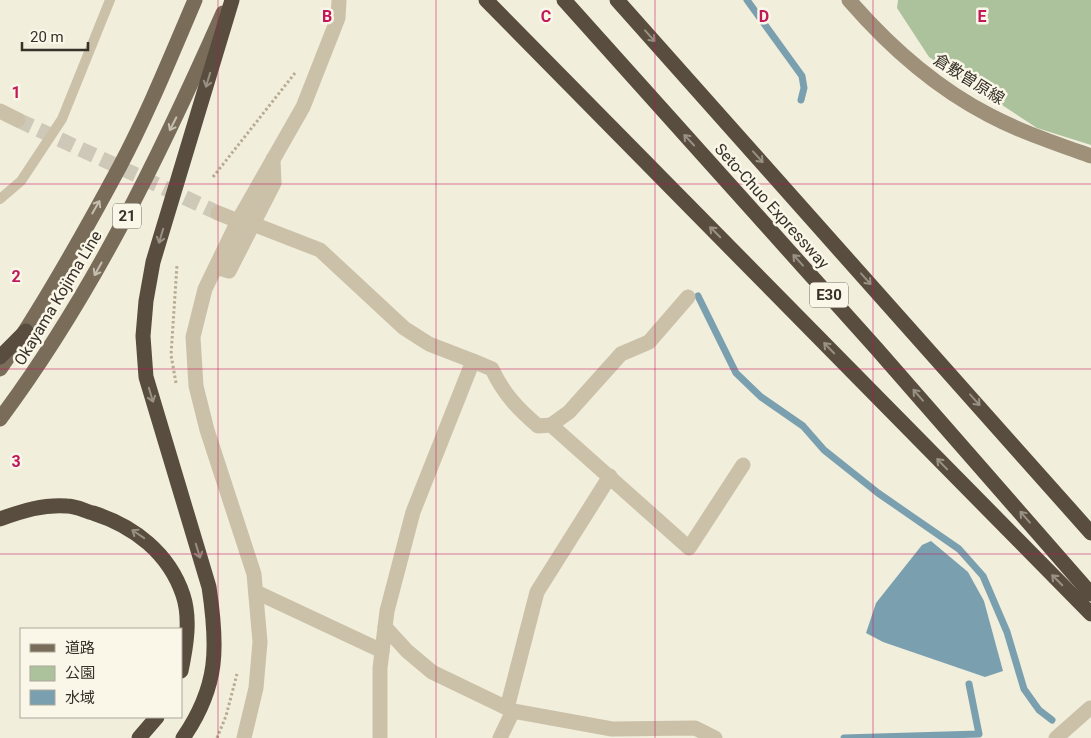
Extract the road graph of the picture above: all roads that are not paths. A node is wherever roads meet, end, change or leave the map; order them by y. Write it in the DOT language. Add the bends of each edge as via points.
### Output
graph roads {
  1 [pos="110,0"];
  2 [pos="195,0"];
  3 [pos="230,0"];
  4 [pos="339,0"];
  5 [pos="486,0"];
  6 [pos="564,0"];
  7 [pos="617,0"];
  8 [pos="849,0"];
  9 [pos="0,111"];
  10 [pos="18,120"];
  11 [pos="1091,156"];
  12 [pos="273,159"];
  13 [pos="0,199"];
  14 [pos="218,213"];
  15 [pos="238,220"];
  16 [pos="253,224"];
  17 [pos="216,268"];
  18 [pos="688,297"];
  19 [pos="26,331"];
  20 [pos="0,358"];
  21 [pos="473,361"];
  22 [pos="0,370"];
  23 [pos="0,419"];
  24 [pos="551,425"];
  25 [pos="743,465"];
  26 [pos="610,476"];
  27 [pos="0,519"];
  28 [pos="1091,532"];
  29 [pos="256,592"];
  30 [pos="1091,594"];
  31 [pos="1091,614"];
  32 [pos="385,627"];
  33 [pos="382,651"];
  34 [pos="182,666"];
  35 [pos="1090,708"];
  36 [pos="510,709"];
  37 [pos="156,718"];
  38 [pos="139,738"];
  39 [pos="183,738"];
  40 [pos="244,738"];
  41 [pos="380,738"];
  42 [pos="500,738"];
  43 [pos="715,738"];
  44 [pos="1056,738"];
  1 -- 13 [label="lane" via="62,118 21,181"];
  19 -- 2 [label="main road, Okayama Kojima Line / 21, one-way" via="120,166"];
  3 -- 23 [label="main road, Okayama Kojima Line / 21, one-way" via="180,110 115,238 43,360"];
  3 -- 39 [label="highway, one-way" via="153,262 143,336 146,377 209,587 214,622 215,662 208,691 197,718"];
  4 -- 12 [label="street" via="338,18 303,107"];
  31 -- 5 [label="highway, one-way"];
  30 -- 6 [label="highway, Seto-Chuo Expressway / E30, one-way"];
  7 -- 28 [label="highway, Seto-Chuo Expressway / E30, one-way"];
  8 -- 11 [label="street, 倉敷曽原線" via="876,32 924,73 988,115"];
  9 -- 10 [label="street"];
  12 -- 15 [label="street"];
  12 -- 16 [label="street" via="274,183"];
  14 -- 15 [label="street"];
  15 -- 17 [label="street"];
  16 -- 17 [label="street" via="229,271"];
  16 -- 21 [label="street" via="320,250 404,328 428,344"];
  17 -- 29 [label="street" via="206,289 193,337 196,386 254,574"];
  18 -- 24 [label="street" via="649,342 621,354 569,412"];
  19 -- 20 [label="highway"];
  19 -- 22 [label="main road, Okayama Kojima Line / 21"];
  21 -- 24 [label="street" via="492,369 515,407 538,426"];
  21 -- 32 [label="street" via="413,512 386,611"];
  24 -- 26 [label="street"];
  25 -- 26 [label="street" via="689,548"];
  26 -- 36 [label="street" via="537,592"];
  34 -- 27 [label="highway, one-way" via="188,638 183,596 168,565 143,536 116,520 68,506 30,509"];
  29 -- 33 [label="street"];
  29 -- 40 [label="street" via="260,642 256,688"];
  32 -- 33 [label="street"];
  32 -- 36 [label="street" via="432,672"];
  33 -- 41 [label="street"];
  35 -- 44 [label="street"];
  36 -- 42 [label="street"];
  36 -- 43 [label="street" via="612,729 695,728"];
  37 -- 38 [label="highway"];
}
